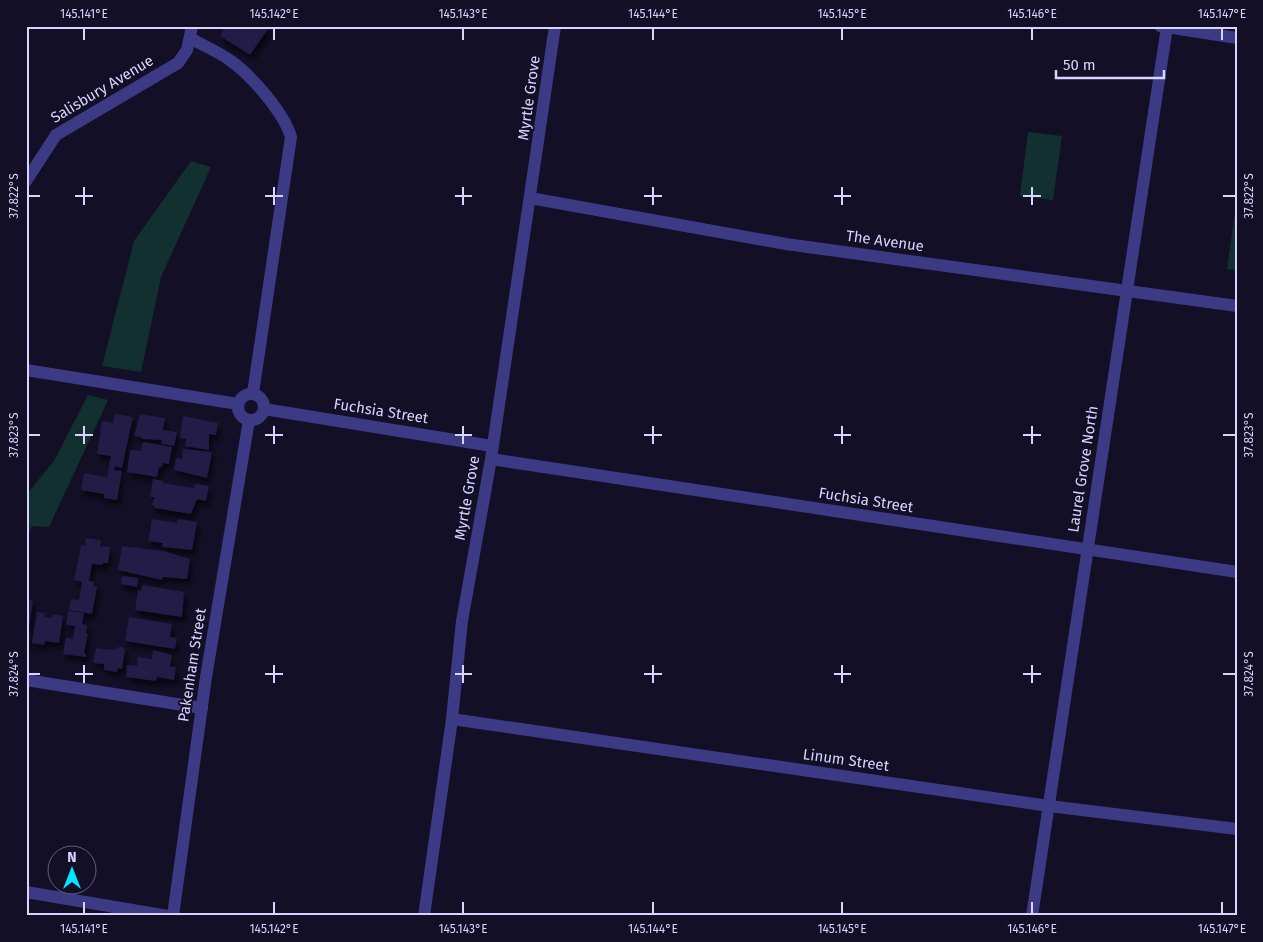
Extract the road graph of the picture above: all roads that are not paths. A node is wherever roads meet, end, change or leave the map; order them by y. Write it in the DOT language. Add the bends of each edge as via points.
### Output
graph roads {
  1 [pos="555,26"];
  2 [pos="1164,27"];
  3 [pos="191,32"];
  4 [pos="1237,38"];
  5 [pos="26,181"];
  6 [pos="530,198"];
  7 [pos="1129,289"];
  8 [pos="1237,306"];
  9 [pos="26,370"];
  10 [pos="253,393"];
  11 [pos="238,404"];
  12 [pos="264,409"];
  13 [pos="249,420"];
  14 [pos="492,453"];
  15 [pos="1087,550"];
  16 [pos="1237,572"];
  17 [pos="26,680"];
  18 [pos="202,708"];
  19 [pos="452,719"];
  20 [pos="1048,806"];
  21 [pos="1237,828"];
  22 [pos="26,892"];
  23 [pos="168,916"];
  24 [pos="173,916"];
  25 [pos="424,916"];
  26 [pos="1032,916"];
  1 -- 6 [label="street, Myrtle Grove"];
  2 -- 4 [label="street"];
  2 -- 7 [label="street, Laurel Grove North"];
  3 -- 5 [label="street, Salisbury Avenue" via="187,50 178,63 56,136"];
  3 -- 10 [label="street" via="243,72 282,116 291,137"];
  6 -- 7 [label="street, The Avenue" via="786,244"];
  6 -- 14 [label="street, Myrtle Grove"];
  7 -- 8 [label="street, The Avenue"];
  7 -- 15 [label="street, Laurel Grove North"];
  9 -- 11 [label="street"];
  10 -- 11 [label="street" via="245,394"];
  10 -- 12 [label="street" via="262,399"];
  11 -- 13 [label="street" via="241,416"];
  12 -- 13 [label="street" via="260,416"];
  12 -- 14 [label="street, Fuchsia Street"];
  13 -- 18 [label="street, Pakenham Street"];
  14 -- 15 [label="street, Fuchsia Street"];
  14 -- 19 [label="street, Myrtle Grove" via="462,621"];
  15 -- 16 [label="street, Fuchsia Street"];
  15 -- 20 [label="street, Laurel Grove North"];
  17 -- 18 [label="street"];
  18 -- 24 [label="street, Pakenham Street"];
  19 -- 20 [label="street, Linum Street"];
  19 -- 25 [label="street, Myrtle Grove"];
  20 -- 21 [label="street, Linum Street"];
  20 -- 26 [label="street, Laurel Grove North"];
  22 -- 23 [label="street"];
}
